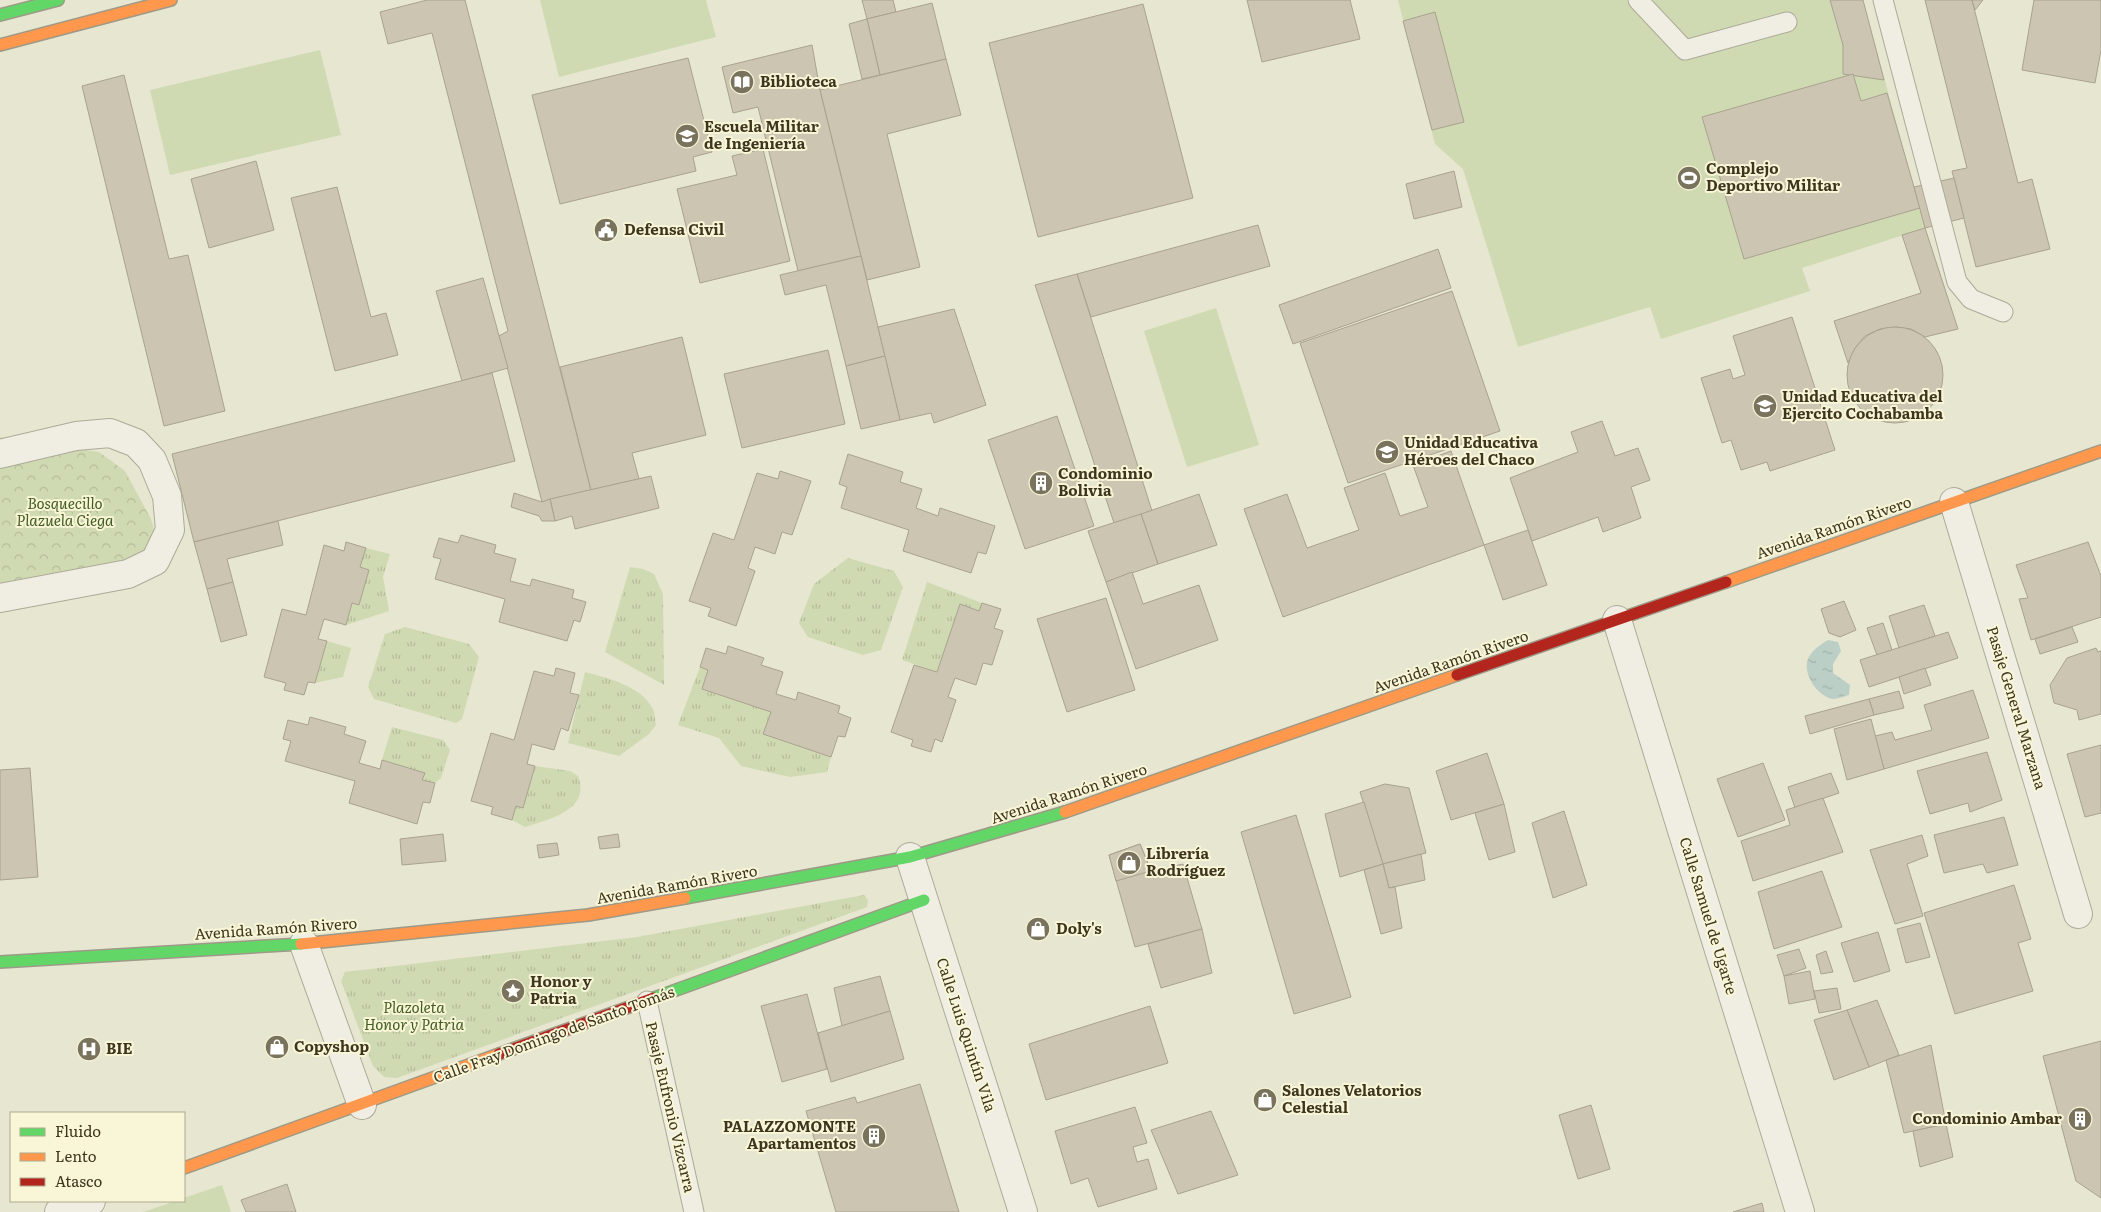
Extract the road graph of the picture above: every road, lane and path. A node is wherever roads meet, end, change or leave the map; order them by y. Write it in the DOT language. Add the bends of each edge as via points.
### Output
graph roads {
  1 [pos="58,0"];
  2 [pos="171,0"];
  3 [pos="1638,0"];
  4 [pos="1883,0"];
  5 [pos="0,15"];
  6 [pos="1787,22"];
  7 [pos="0,45"];
  8 [pos="2003,312"];
  9 [pos="2101,451"];
  10 [pos="0,454"];
  11 [pos="1954,502"];
  12 [pos="0,598"];
  13 [pos="1617,620"];
  14 [pos="910,857"];
  15 [pos="924,900"];
  16 [pos="2078,914"];
  17 [pos="304,944"];
  18 [pos="0,962"];
  19 [pos="647,1001"];
  20 [pos="362,1105"];
  21 [pos="185,1168"];
  22 [pos="88,1202"];
  23 [pos="59,1212"];
  24 [pos="694,1212"];
  25 [pos="1023,1212"];
  26 [pos="1800,1212"];
  1 -- 5 [label="street"];
  2 -- 7 [label="street"];
  3 -- 6 [label="lane" via="1685,50"];
  4 -- 8 [label="lane" via="1957,282 1971,299"];
  9 -- 11 [label="street, Avenida Ramón Rivero"];
  10 -- 12 [label="street" via="76,436 110,433 136,443 152,460 167,496 170,530 155,561 128,574"];
  11 -- 13 [label="street, Avenida Ramón Rivero"];
  11 -- 16 [label="street, Pasaje General Marzana"];
  13 -- 14 [label="street, Avenida Ramón Rivero" via="1042,820"];
  13 -- 26 [label="street, Calle Samuel de Ugarte"];
  14 -- 15 [label="street, Calle Luis Quintín Vila"];
  14 -- 17 [label="street, Avenida Ramón Rivero" via="588,915"];
  15 -- 19 [label="street, Calle Fray Domingo de Santo Tomás"];
  15 -- 25 [label="street, Calle Luis Quintín Vila"];
  17 -- 18 [label="street, Avenida Ramón Rivero"];
  17 -- 20 [label="street"];
  19 -- 20 [label="street, Calle Fray Domingo de Santo Tomás"];
  19 -- 24 [label="lane, Pasaje Eufronio Vizcarra"];
  20 -- 21 [label="street, Calle Fray Domingo de Santo Tomás"];
  22 -- 23 [label="street"];
}
